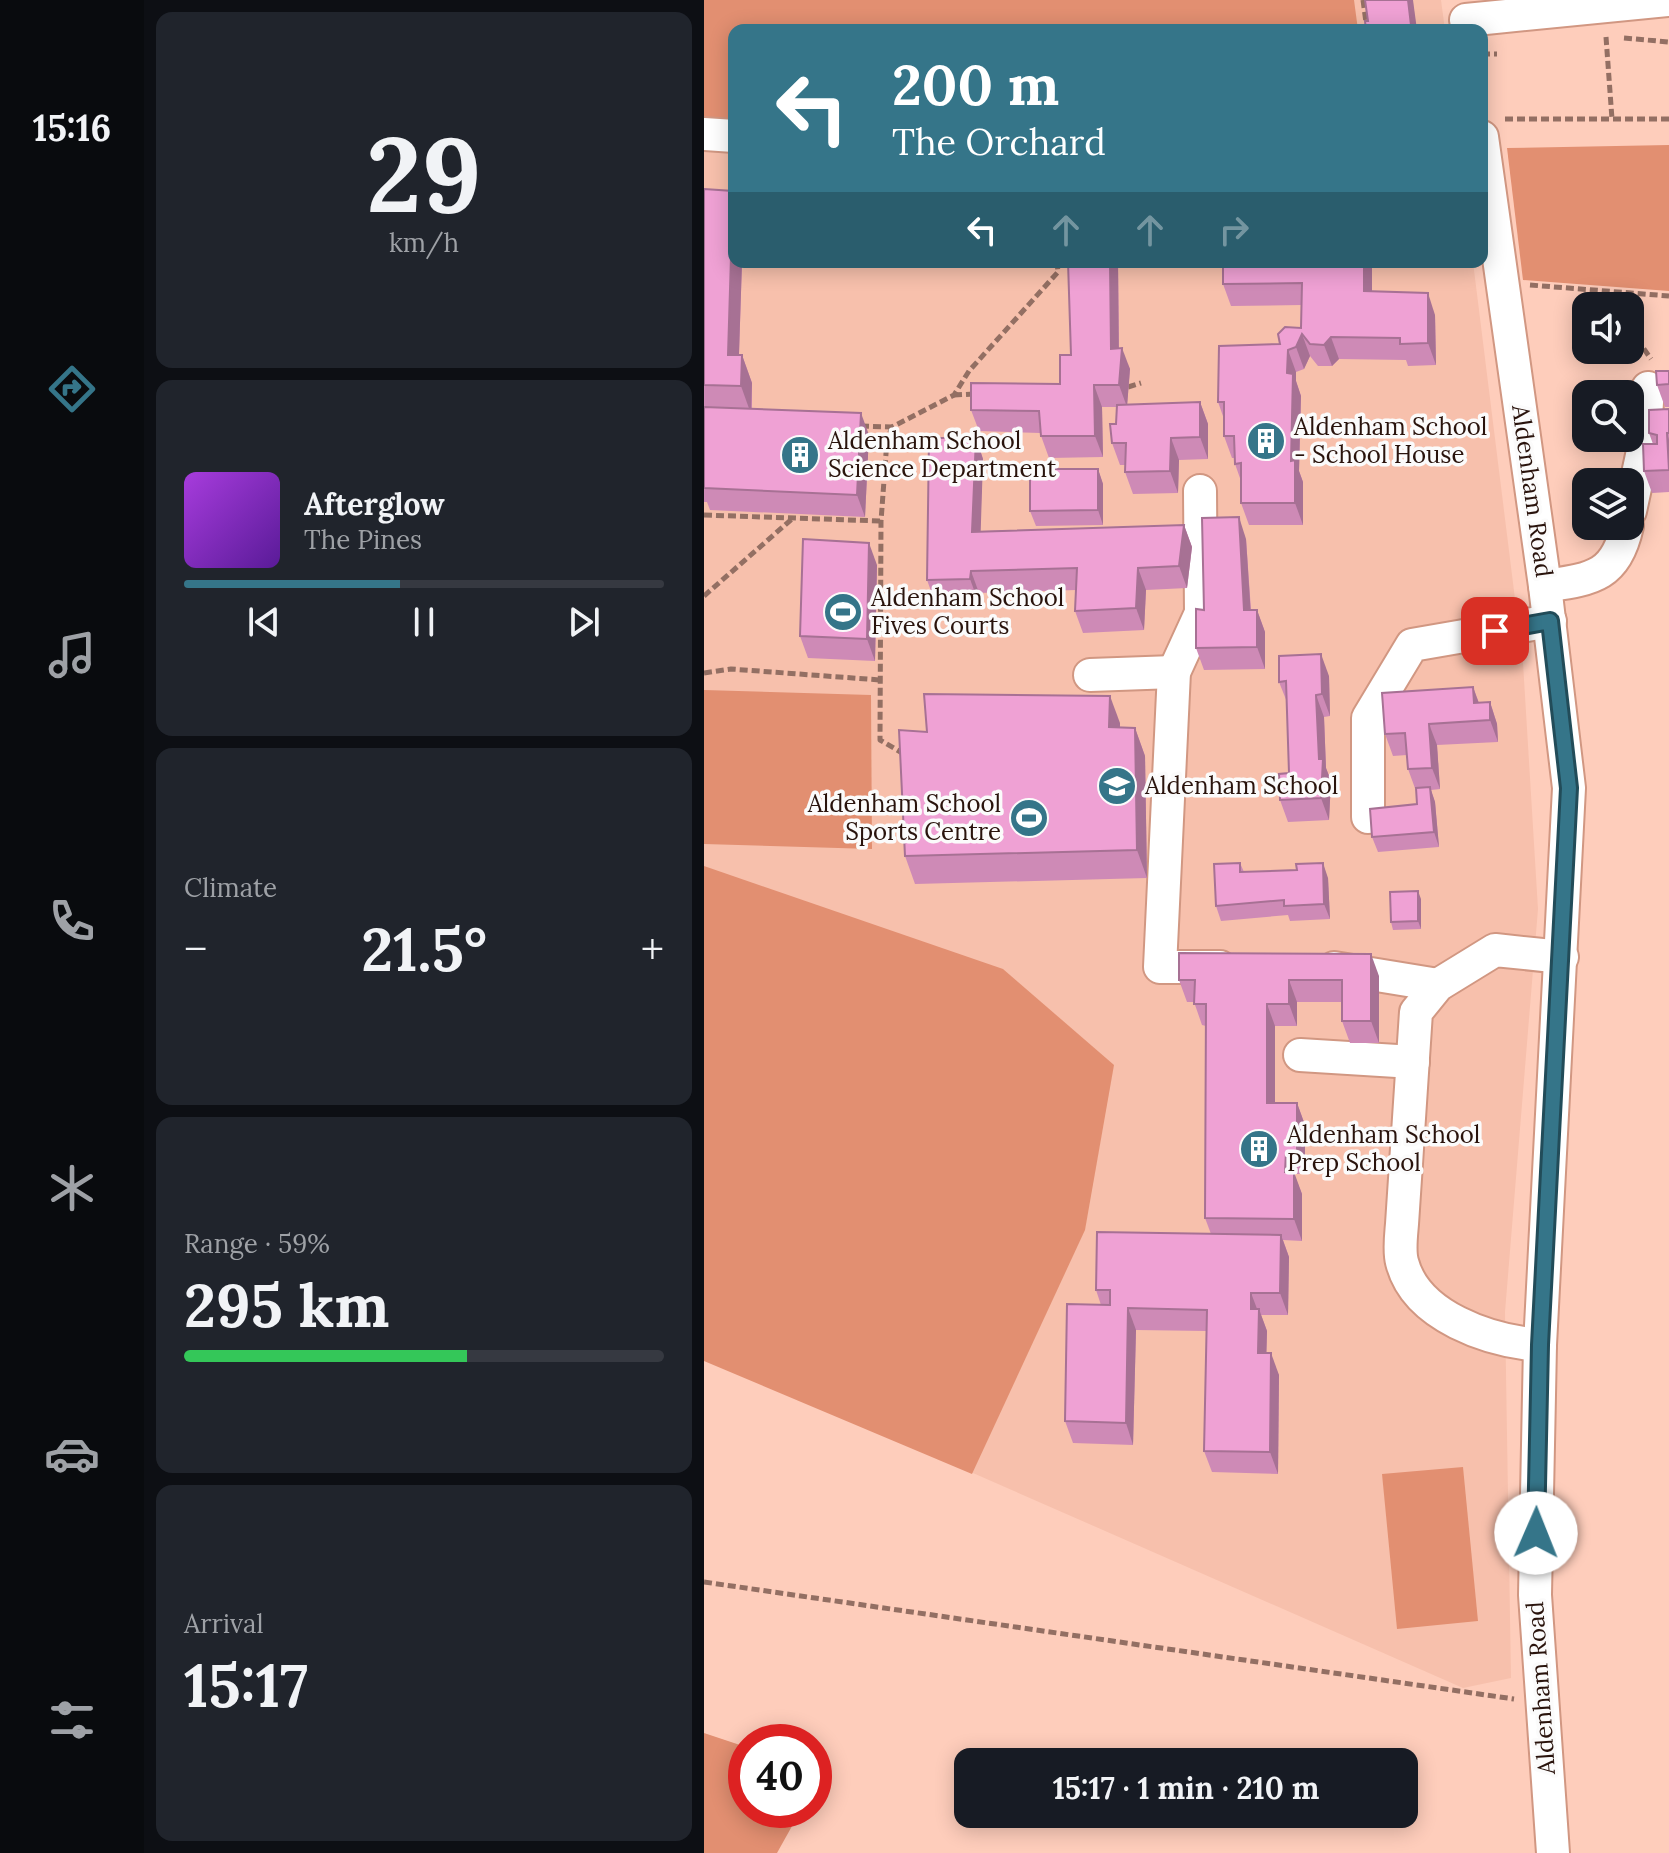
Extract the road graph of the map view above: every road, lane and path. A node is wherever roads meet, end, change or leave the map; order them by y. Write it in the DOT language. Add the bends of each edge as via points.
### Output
graph roads {
  1 [pos="1363,0"];
  2 [pos="1667,0"];
  3 [pos="1604,9"];
  4 [pos="1465,17"];
  5 [pos="1366,24"];
  6 [pos="1488,54"];
  7 [pos="1497,54"];
  8 [pos="1612,119"];
  9 [pos="1669,119"];
  10 [pos="704,134"];
  11 [pos="1488,134"];
  12 [pos="728,136"];
  13 [pos="1058,268"];
  14 [pos="1502,282"];
  15 [pos="1604,291"];
  16 [pos="1669,296"];
  17 [pos="1141,383"];
  18 [pos="1128,387"];
  19 [pos="1648,388"];
  20 [pos="982,394"];
  21 [pos="954,395"];
  22 [pos="845,426"];
  23 [pos="892,427"];
  24 [pos="1639,468"];
  25 [pos="1200,491"];
  26 [pos="704,515"];
  27 [pos="793,518"];
  28 [pos="881,521"];
  29 [pos="1624,540"];
  30 [pos="1545,586"];
  31 [pos="704,596"];
  32 [pos="1550,621"];
  33 [pos="1174,672"];
  34 [pos="704,673"];
  35 [pos="1090,675"];
  36 [pos="880,680"];
  37 [pos="909,757"];
  38 [pos="1368,817"];
  39 [pos="1562,957"];
  40 [pos="1258,967"];
  41 [pos="1303,968"];
  42 [pos="1438,985"];
  43 [pos="1300,1055"];
  44 [pos="1413,1062"];
  45 [pos="1540,1345"];
  46 [pos="704,1582"];
  47 [pos="1540,1703"];
  48 [pos="1553,1853"];
  1 -- 5 [label="path"];
  2 -- 3 [label="street"];
  3 -- 4 [label="street"];
  3 -- 8 [label="path"];
  6 -- 7 [label="path"];
  8 -- 9 [label="path"];
  8 -- 11 [label="path"];
  10 -- 12 [label="street"];
  11 -- 14 [label="street, Aldenham Road"];
  13 -- 21 [label="path"];
  14 -- 15 [label="path"];
  14 -- 30 [label="street, Aldenham Road"];
  15 -- 16 [label="path"];
  17 -- 18 [label="path"];
  19 -- 24 [label="street"];
  20 -- 21 [label="path"];
  21 -- 23 [label="path"];
  22 -- 23 [label="path"];
  23 -- 28 [label="path"];
  25 -- 33 [label="street" via="1201,613"];
  26 -- 27 [label="path"];
  27 -- 28 [label="path"];
  27 -- 31 [label="path"];
  28 -- 36 [label="path"];
  29 -- 30 [label="street" via="1621,552 1591,579"];
  30 -- 32 [label="street, Aldenham Road"];
  32 -- 38 [label="street" via="1412,645 1368,718"];
  32 -- 39 [label="street, Aldenham Road" via="1569,788"];
  33 -- 35 [label="street"];
  33 -- 40 [label="street" via="1160,967"];
  34 -- 36 [label="path" via="731,669"];
  36 -- 37 [label="path" via="880,740"];
  39 -- 42 [label="street" via="1495,950"];
  39 -- 45 [label="street, Aldenham Road"];
  41 -- 42 [label="street" via="1349,968"];
  42 -- 44 [label="street" via="1416,1012"];
  43 -- 44 [label="street"];
  44 -- 45 [label="street" via="1401,1236 1407,1276 1445,1315 1506,1339"];
  45 -- 47 [label="street, Aldenham Road" via="1535,1595"];
  46 -- 47 [label="path"];
  47 -- 48 [label="street, Aldenham Road"];
}
